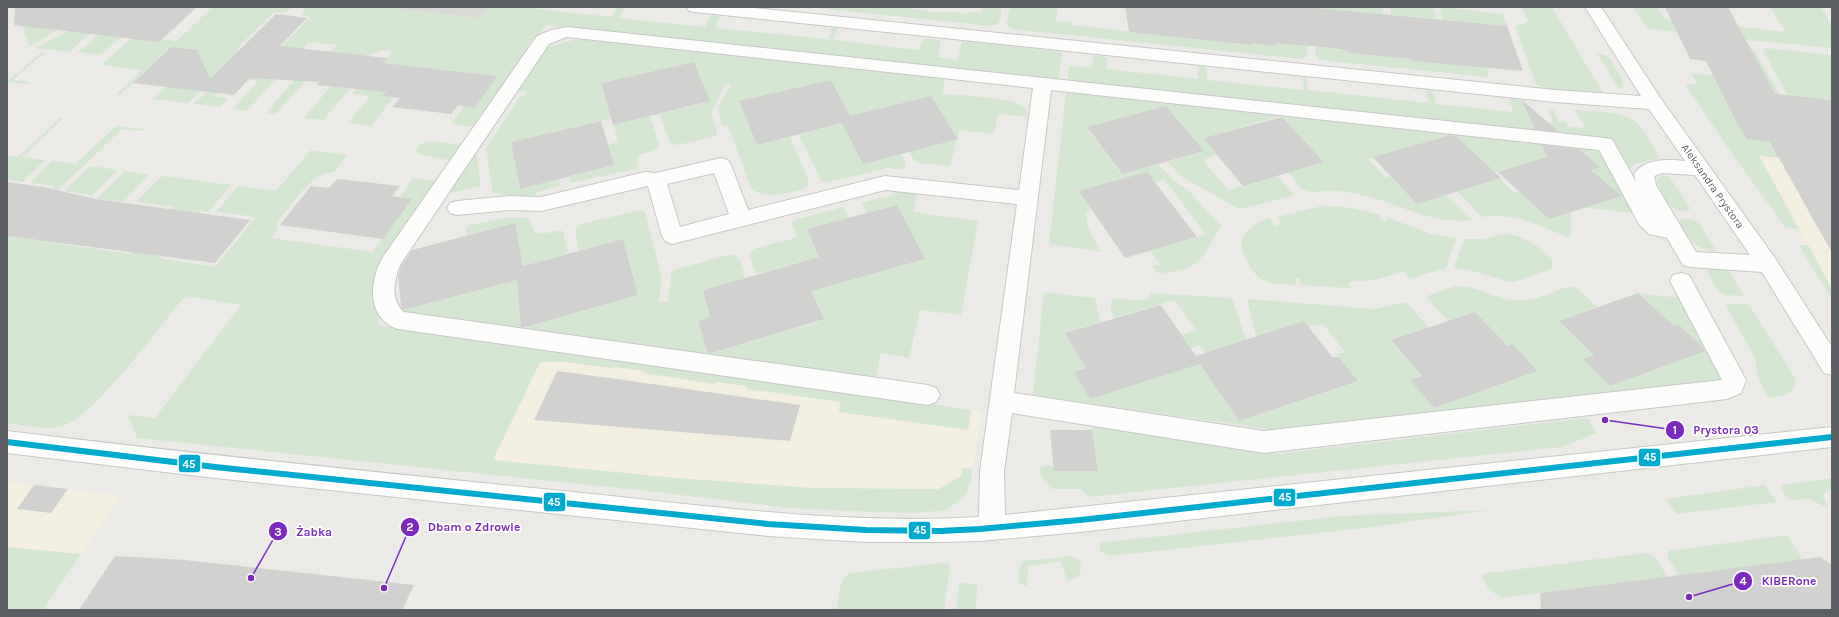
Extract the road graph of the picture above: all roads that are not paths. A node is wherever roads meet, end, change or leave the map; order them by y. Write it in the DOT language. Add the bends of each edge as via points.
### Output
graph roads {
  1 [pos="694,7"];
  2 [pos="1593,7"];
  3 [pos="1053,85"];
  4 [pos="1655,103"];
  5 [pos="1700,169"];
  6 [pos="656,180"];
  7 [pos="1028,198"];
  8 [pos="457,208"];
  9 [pos="741,218"];
  10 [pos="1665,230"];
  11 [pos="1768,264"];
  12 [pos="1685,287"];
  13 [pos="1832,366"];
  14 [pos="928,395"];
  15 [pos="1001,401"];
  16 [pos="1832,437"];
  17 [pos="7,442"];
  18 [pos="992,527"];
  1 -- 4 [label="street" via="1556,96"];
  2 -- 4 [label="street, Aleksandra Prystora"];
  3 -- 7 [label="street"];
  3 -- 10 [label="street" via="1605,144 1646,219"];
  3 -- 14 [label="street" via="567,32 557,34 543,40 390,263 383,282 387,310 398,320"];
  4 -- 5 [label="street, Aleksandra Prystora"];
  5 -- 10 [label="street" via="1658,166 1644,174"];
  5 -- 11 [label="street, Aleksandra Prystora"];
  6 -- 8 [label="street" via="645,180 542,204 517,203"];
  6 -- 9 [label="street" via="722,165"];
  6 -- 9 [label="street" via="672,236"];
  7 -- 9 [label="street" via="885,183"];
  7 -- 15 [label="street"];
  10 -- 11 [label="street" via="1690,259"];
  11 -- 13 [label="street, Aleksandra Prystora"];
  12 -- 15 [label="street" via="1734,380 1733,386 1727,389 1264,442"];
  15 -- 18 [label="street" via="992,471"];
  16 -- 18 [label="street" via="1080,520"];
  17 -- 18 [label="street" via="216,467 768,524 874,531"];
}
